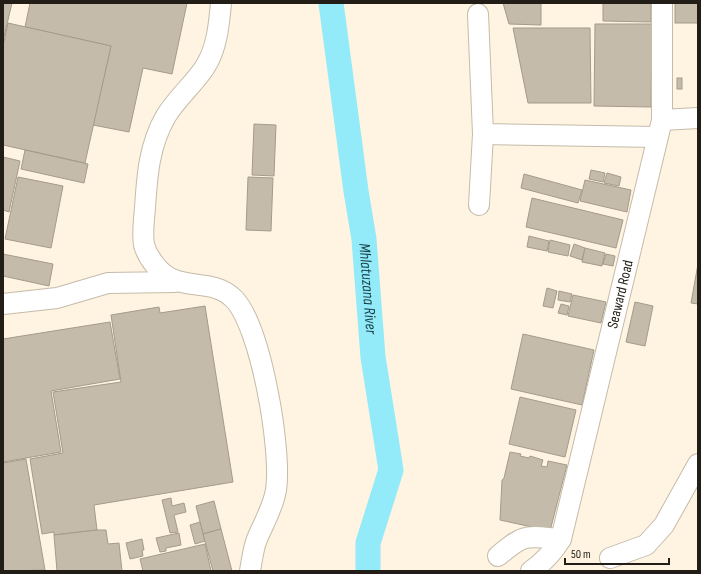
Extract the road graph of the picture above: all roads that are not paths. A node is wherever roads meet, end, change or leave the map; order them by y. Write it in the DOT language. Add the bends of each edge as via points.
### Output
graph roads {
  1 [pos="221,3"];
  2 [pos="662,3"];
  3 [pos="478,14"];
  4 [pos="698,118"];
  5 [pos="659,129"];
  6 [pos="483,134"];
  7 [pos="479,205"];
  8 [pos="175,282"];
  9 [pos="3,304"];
  10 [pos="698,464"];
  11 [pos="561,539"];
  12 [pos="498,556"];
  13 [pos="610,558"];
  14 [pos="250,571"];
  15 [pos="531,571"];
  1 -- 8 [label="street" via="218,31 205,67 166,116 148,160 144,245 160,272"];
  2 -- 5 [label="street, Seaward Road"];
  3 -- 6 [label="street"];
  4 -- 5 [label="street"];
  5 -- 6 [label="street"];
  5 -- 11 [label="street, Seaward Road"];
  6 -- 7 [label="street"];
  8 -- 9 [label="street" via="108,282 57,298"];
  8 -- 14 [label="street" via="216,287 233,298 247,318 262,366 276,450 276,487 270,513 256,543"];
  10 -- 13 [label="street" via="664,525 646,545"];
  11 -- 12 [label="street" via="529,536 521,538"];
  11 -- 15 [label="street, Seaward Road" via="553,552"];
}
